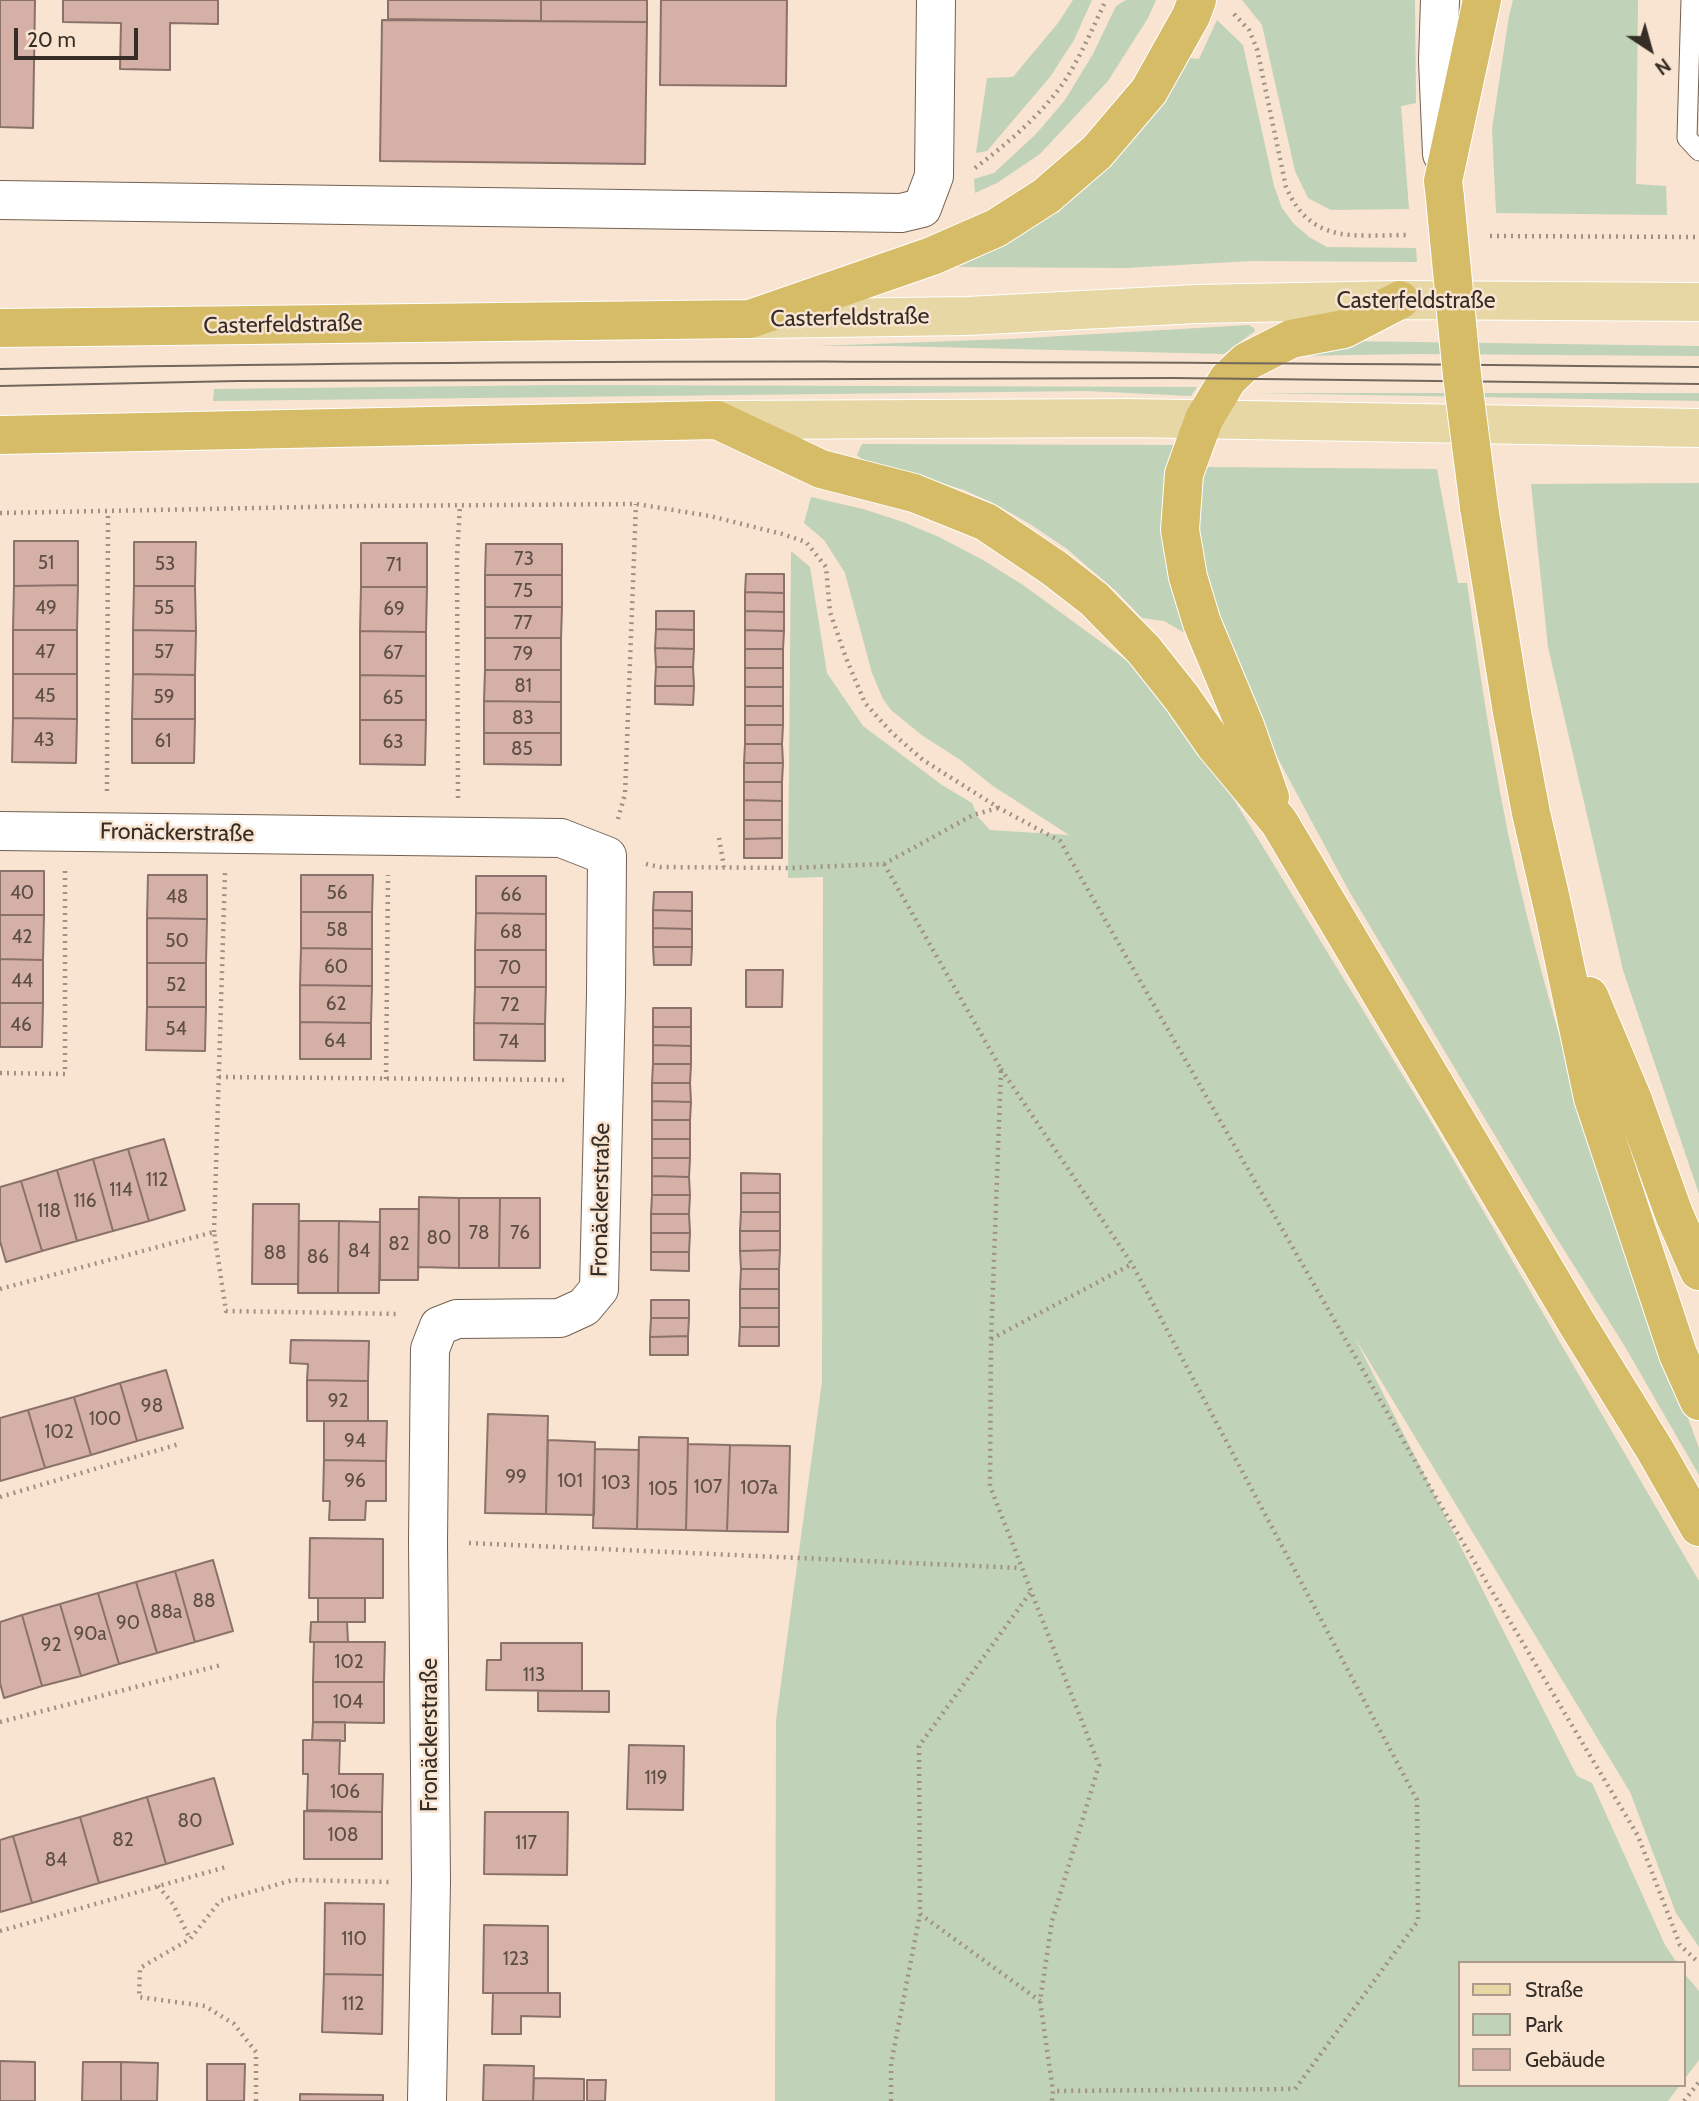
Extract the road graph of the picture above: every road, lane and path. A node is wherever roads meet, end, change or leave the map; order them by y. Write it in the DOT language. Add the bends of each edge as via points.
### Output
graph roads {
  1 [pos="936,0"];
  2 [pos="1106,0"];
  3 [pos="1440,0"];
  4 [pos="1482,0"];
  5 [pos="1691,0"];
  6 [pos="1194,8"];
  7 [pos="1699,151"];
  8 [pos="1444,189"];
  9 [pos="0,200"];
  10 [pos="922,208"];
  11 [pos="1400,300"];
  12 [pos="1699,302"];
  13 [pos="750,319"];
  14 [pos="0,328"];
  15 [pos="1204,419"];
  16 [pos="717,420"];
  17 [pos="1699,428"];
  18 [pos="0,435"];
  19 [pos="636,504"];
  20 [pos="460,505"];
  21 [pos="108,512"];
  22 [pos="0,513"];
  23 [pos="999,808"];
  24 [pos="1279,822"];
  25 [pos="0,831"];
  26 [pos="65,832"];
  27 [pos="106,832"];
  28 [pos="226,834"];
  29 [pos="388,835"];
  30 [pos="457,836"];
  31 [pos="719,838"];
  32 [pos="607,856"];
  33 [pos="884,864"];
  34 [pos="724,867"];
  35 [pos="1554,913"];
  36 [pos="1001,1069"];
  37 [pos="0,1073"];
  38 [pos="219,1077"];
  39 [pos="386,1079"];
  40 [pos="604,1080"];
  41 [pos="214,1232"];
  42 [pos="1132,1264"];
  43 [pos="1699,1271"];
  44 [pos="0,1289"];
  45 [pos="439,1326"];
  46 [pos="991,1340"];
  47 [pos="1699,1401"];
  48 [pos="179,1444"];
  49 [pos="0,1497"];
  50 [pos="1699,1527"];
  51 [pos="428,1542"];
  52 [pos="1021,1568"];
  53 [pos="1030,1593"];
  54 [pos="221,1665"];
  55 [pos="0,1722"];
  56 [pos="226,1867"];
  57 [pos="431,1882"];
  58 [pos="158,1886"];
  59 [pos="920,1914"];
  60 [pos="0,1931"];
  61 [pos="190,1939"];
  62 [pos="1699,1963"];
  63 [pos="1040,2001"];
  64 [pos="1699,2082"];
  65 [pos="1053,2091"];
  66 [pos="256,2101"];
  67 [pos="427,2101"];
  68 [pos="891,2101"];
  69 [pos="1052,2101"];
  70 [pos="1684,2101"];
  1 -- 10 [label="street" via="934,176"];
  2 -- 10 [label="path" via="1070,71 1039,112 1013,139"];
  3 -- 8 [label="street"];
  4 -- 8 [label="highway"];
  5 -- 7 [label="lane" via="1687,138"];
  6 -- 13 [label="highway" via="1149,91 1097,152 1046,196 996,228 932,256"];
  8 -- 35 [label="highway, bridge" via="1479,507 1514,724"];
  9 -- 10 [label="street" via="901,213"];
  11 -- 12 [label="main road, Casterfeldstraße"];
  11 -- 13 [label="main road, Casterfeldstraße"];
  11 -- 15 [label="highway" via="1344,329 1290,339 1246,362 1228,379"];
  13 -- 14 [label="highway, Casterfeldstraße"];
  15 -- 16 [label="main road"];
  15 -- 17 [label="main road"];
  15 -- 24 [label="highway" via="1184,474 1180,530 1188,577"];
  16 -- 18 [label="highway"];
  16 -- 24 [label="highway" via="821,469 914,493 986,522 1054,568 1094,599 1144,650"];
  19 -- 20 [label="path"];
  19 -- 23 [label="path" via="710,516 806,542 826,567 830,612 865,702 923,760"];
  19 -- 32 [label="path" via="625,794"];
  20 -- 21 [label="path"];
  20 -- 30 [label="path"];
  21 -- 22 [label="path"];
  21 -- 27 [label="path"];
  23 -- 33 [label="path" via="973,815"];
  23 -- 62 [label="path" via="1060,841 1431,1489 1637,1836 1680,1945"];
  24 -- 50 [label="highway"];
  25 -- 26 [label="street, Fronäckerstraße"];
  26 -- 27 [label="street, Fronäckerstraße"];
  26 -- 37 [label="path" via="65,1074"];
  27 -- 28 [label="street, Fronäckerstraße"];
  28 -- 29 [label="street, Fronäckerstraße"];
  28 -- 38 [label="path"];
  29 -- 30 [label="street, Fronäckerstraße"];
  29 -- 39 [label="path"];
  30 -- 32 [label="street, Fronäckerstraße" via="561,838"];
  31 -- 34 [label="path"];
  32 -- 34 [label="path" via="660,867"];
  32 -- 40 [label="street, Fronäckerstraße"];
  33 -- 34 [label="path"];
  33 -- 36 [label="path"];
  35 -- 43 [label="highway"];
  35 -- 47 [label="highway" via="1592,1098 1678,1354"];
  36 -- 42 [label="path"];
  36 -- 46 [label="path"];
  38 -- 39 [label="path"];
  38 -- 41 [label="path"];
  39 -- 40 [label="path"];
  40 -- 45 [label="street, Fronäckerstraße" via="599,1289 584,1307 560,1318 457,1319"];
  41 -- 44 [label="path"];
  41 -- 45 [label="path" via="226,1311 414,1314"];
  42 -- 46 [label="path"];
  42 -- 65 [label="path" via="1417,1800 1418,1922 1294,2089"];
  45 -- 51 [label="street, Fronäckerstraße" via="430,1349"];
  46 -- 52 [label="path" via="990,1486"];
  48 -- 49 [label="path"];
  51 -- 52 [label="path"];
  51 -- 57 [label="street, Fronäckerstraße"];
  52 -- 53 [label="path"];
  53 -- 59 [label="path" via="919,1746"];
  53 -- 63 [label="path" via="1099,1765 1052,1921"];
  54 -- 55 [label="path"];
  56 -- 58 [label="path"];
  57 -- 61 [label="path" via="293,1880 220,1902"];
  57 -- 67 [label="street, Fronäckerstraße"];
  58 -- 60 [label="path"];
  58 -- 61 [label="path" via="173,1904"];
  59 -- 63 [label="path"];
  59 -- 68 [label="path" via="891,2064"];
  61 -- 66 [label="path" via="140,1968 139,1997 205,2006 234,2024 256,2052"];
  63 -- 65 [label="path"];
  64 -- 70 [label="path"];
  65 -- 69 [label="path"];
}
